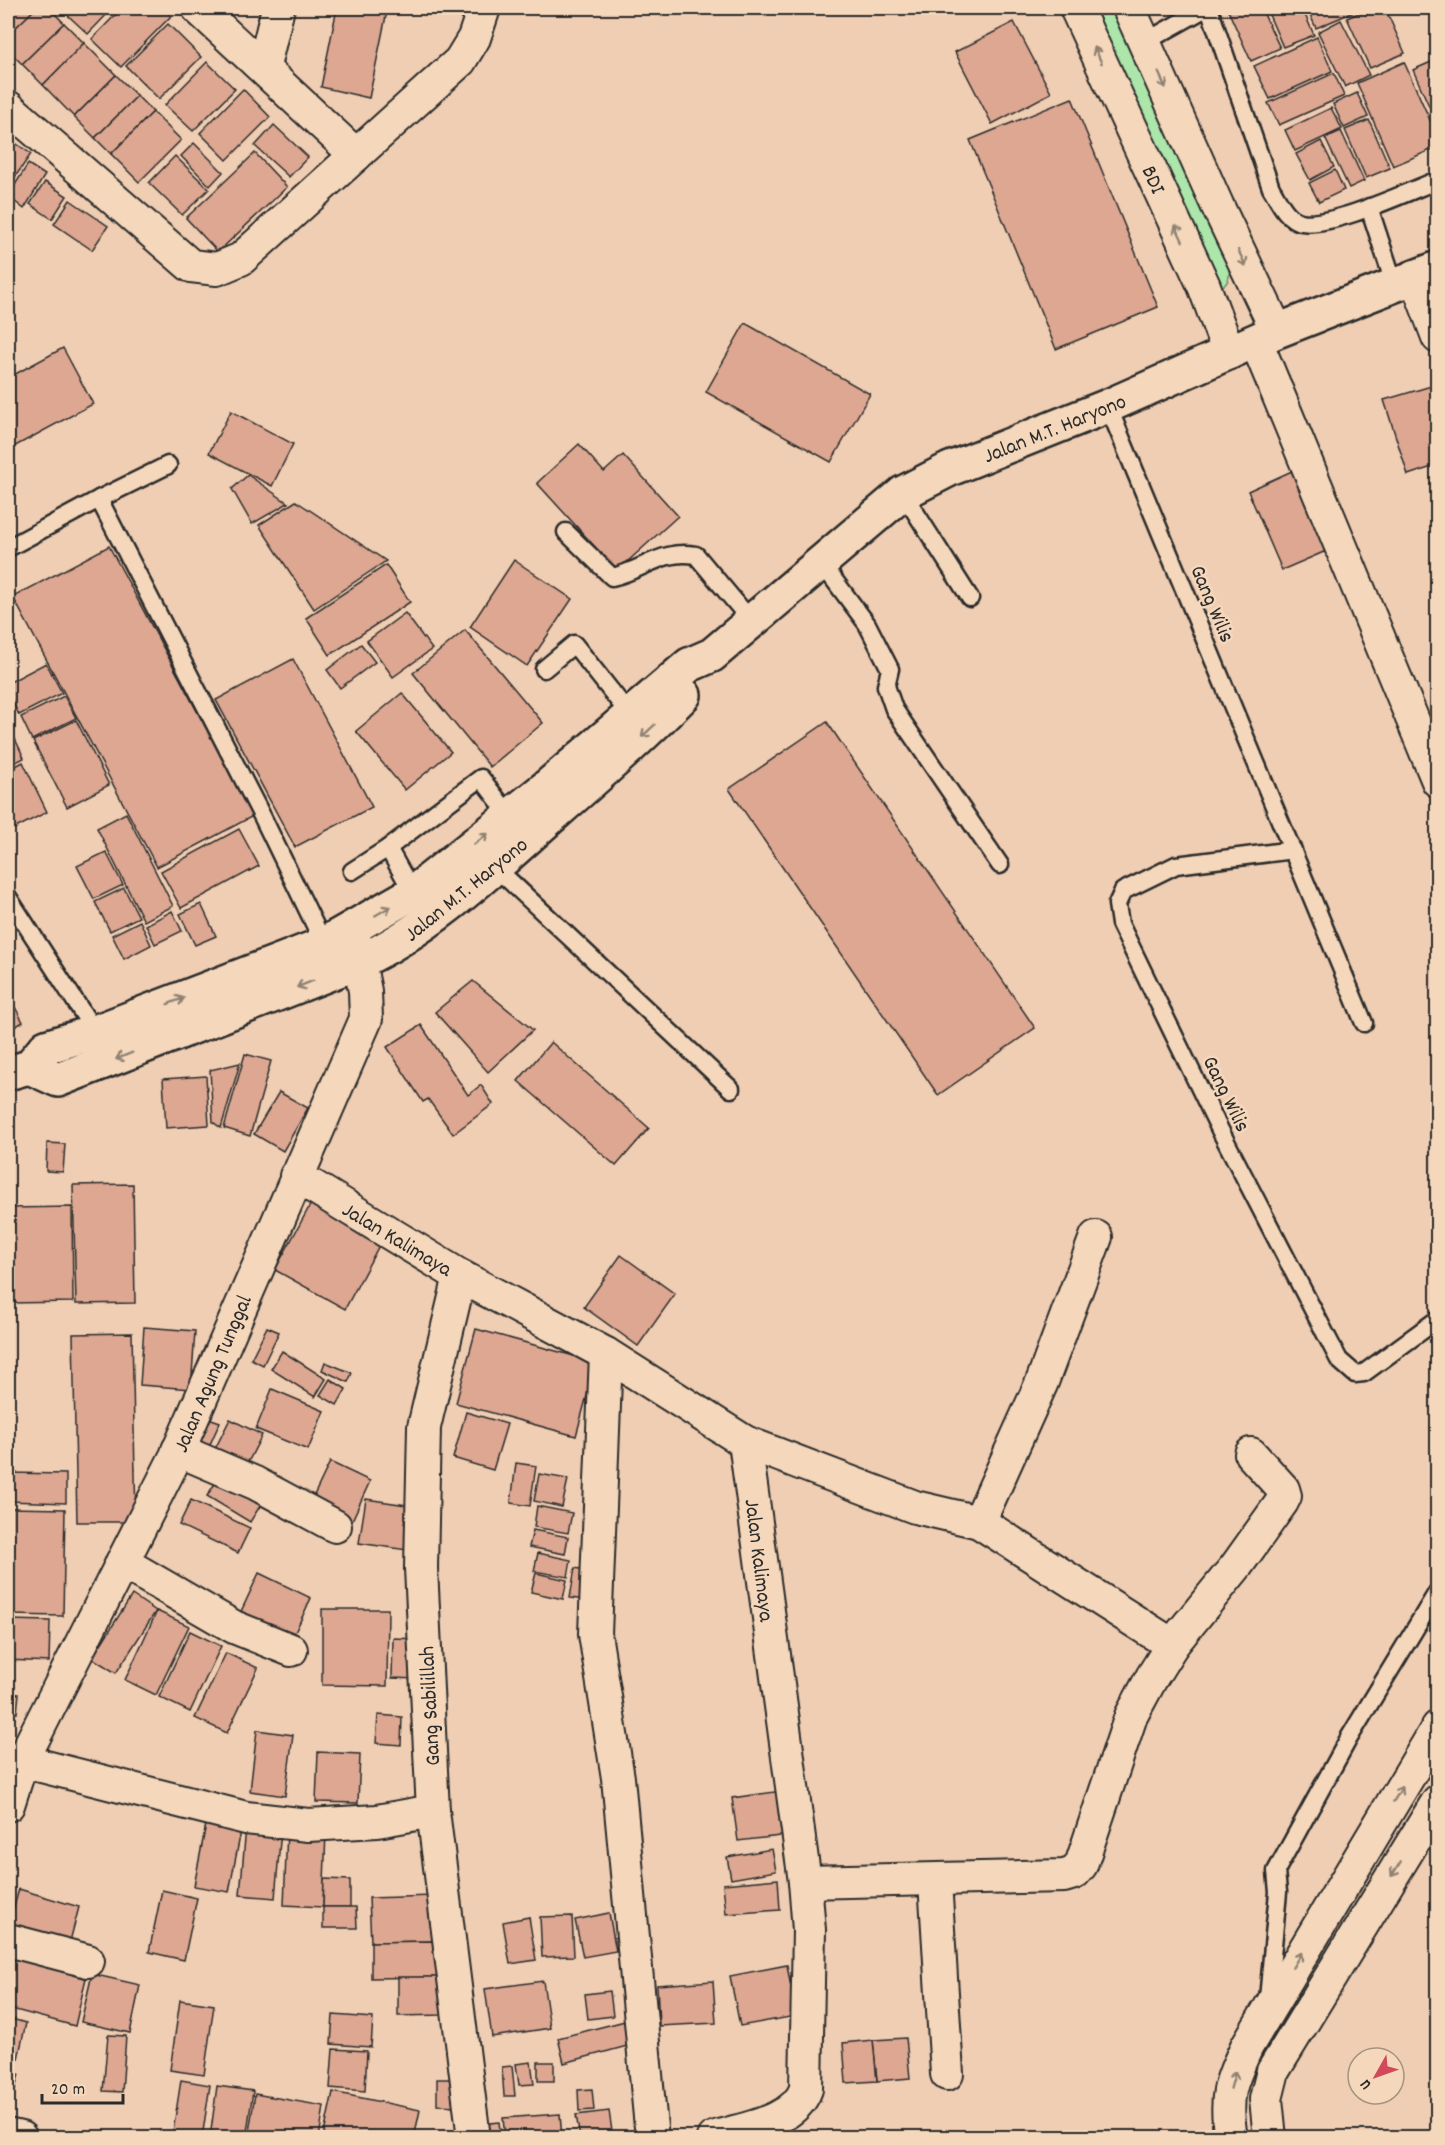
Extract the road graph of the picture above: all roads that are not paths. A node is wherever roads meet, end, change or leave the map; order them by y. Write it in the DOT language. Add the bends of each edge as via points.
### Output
graph roads {
  1 [pos="198,8"];
  2 [pos="278,8"];
  3 [pos="484,8"];
  4 [pos="1076,8"];
  5 [pos="1129,8"];
  6 [pos="1208,8"];
  7 [pos="1145,42"];
  8 [pos="264,66"];
  9 [pos="8,107"];
  10 [pos="356,154"];
  11 [pos="1437,180"];
  12 [pos="1369,207"];
  13 [pos="1416,276"];
  14 [pos="1437,337"];
  15 [pos="1254,342"];
  16 [pos="1108,406"];
  17 [pos="168,465"];
  18 [pos="903,493"];
  19 [pos="99,499"];
  20 [pos="566,532"];
  21 [pos="8,548"];
  22 [pos="820,561"];
  23 [pos="970,597"];
  24 [pos="752,622"];
  25 [pos="712,655"];
  26 [pos="544,669"];
  27 [pos="630,716"];
  28 [pos="1437,781"];
  29 [pos="510,816"];
  30 [pos="388,848"];
  31 [pos="1293,850"];
  32 [pos="1000,865"];
  33 [pos="495,867"];
  34 [pos="352,871"];
  35 [pos="413,893"];
  36 [pos="8,897"];
  37 [pos="352,928"];
  38 [pos="324,944"];
  39 [pos="359,962"];
  40 [pos="1364,1023"];
  41 [pos="95,1032"];
  42 [pos="18,1070"];
  43 [pos="731,1089"];
  44 [pos="296,1176"];
  45 [pos="1096,1237"];
  46 [pos="459,1276"];
  47 [pos="1437,1319"];
  48 [pos="606,1354"];
  49 [pos="746,1442"];
  50 [pos="178,1450"];
  51 [pos="1251,1454"];
  52 [pos="979,1522"];
  53 [pos="334,1526"];
  54 [pos="122,1562"];
  55 [pos="1437,1591"];
  56 [pos="1172,1645"];
  57 [pos="291,1650"];
  58 [pos="1437,1727"];
  59 [pos="21,1761"];
  60 [pos="1437,1801"];
  61 [pos="8,1805"];
  62 [pos="433,1811"];
  63 [pos="935,1881"];
  64 [pos="805,1882"];
  65 [pos="8,1940"];
  66 [pos="88,1961"];
  67 [pos="1267,2011"];
  68 [pos="1296,2030"];
  69 [pos="947,2074"];
  70 [pos="8,2135"];
  71 [pos="21,2138"];
  72 [pos="474,2138"];
  73 [pos="652,2138"];
  74 [pos="712,2138"];
  75 [pos="1232,2138"];
  76 [pos="1270,2138"];
  1 -- 8 [label="street"];
  2 -- 8 [label="street"];
  3 -- 10 [label="street" via="474,38 460,61"];
  15 -- 4 [label="street, BDI, one-way" via="1204,286"];
  5 -- 7 [label="street"];
  6 -- 7 [label="lane"];
  6 -- 12 [label="lane" via="1271,188 1284,210 1299,222 1319,222"];
  7 -- 15 [label="street, one-way" via="1218,207"];
  8 -- 10 [label="street"];
  9 -- 10 [label="street" via="191,266 217,269 241,259"];
  11 -- 12 [label="lane"];
  12 -- 13 [label="lane"];
  13 -- 14 [label="street"];
  13 -- 15 [label="main road, Jalan M.T. Haryono"];
  15 -- 16 [label="main road, Jalan M.T. Haryono"];
  15 -- 28 [label="street"];
  16 -- 18 [label="main road, Jalan M.T. Haryono" via="950,469"];
  16 -- 31 [label="lane, Gang Wilis"];
  17 -- 19 [label="lane"];
  18 -- 22 [label="main road, Jalan M.T. Haryono"];
  18 -- 23 [label="lane"];
  19 -- 21 [label="lane"];
  19 -- 38 [label="lane"];
  20 -- 24 [label="lane" via="612,577 678,552 696,555"];
  22 -- 24 [label="main road, Jalan M.T. Haryono"];
  22 -- 32 [label="lane" via="867,624 890,669 886,686 894,708"];
  24 -- 25 [label="main road, Jalan M.T. Haryono"];
  25 -- 27 [label="main road, Jalan M.T. Haryono" via="689,666"];
  25 -- 33 [label="main road, Jalan M.T. Haryono, one-way" via="701,678 649,730"];
  26 -- 27 [label="lane" via="574,644"];
  27 -- 29 [label="main road, Jalan M.T. Haryono"];
  29 -- 30 [label="lane" via="481,778"];
  35 -- 29 [label="main road, Jalan M.T. Haryono, one-way"];
  30 -- 34 [label="lane"];
  30 -- 35 [label="lane"];
  31 -- 40 [label="lane, Gang Wilis"];
  31 -- 47 [label="lane, Gang Wilis" via="1176,865 1123,891 1117,904 1120,924 1220,1130 1339,1360 1355,1374 1364,1373"];
  33 -- 39 [label="main road, Jalan M.T. Haryono" via="429,921 391,947"];
  33 -- 43 [label="lane"];
  37 -- 35 [label="main road, Jalan M.T. Haryono, one-way"];
  36 -- 41 [label="lane"];
  37 -- 38 [label="main road, Jalan M.T. Haryono"];
  37 -- 39 [label="street, Jalan Agung Tunggal"];
  41 -- 38 [label="main road, Jalan M.T. Haryono, one-way"];
  39 -- 42 [label="main road, Jalan M.T. Haryono, one-way" via="58,1080"];
  39 -- 44 [label="street, Jalan Agung Tunggal" via="366,1019"];
  41 -- 42 [label="main road, Jalan M.T. Haryono" via="46,1047"];
  44 -- 46 [label="street, Jalan Kalimaya"];
  44 -- 50 [label="street, Jalan Agung Tunggal"];
  45 -- 52 [label="street" via="1042,1382"];
  46 -- 48 [label="street, Jalan Kalimaya"];
  46 -- 62 [label="street, Gang Sabilillah" via="424,1427 421,1568"];
  48 -- 49 [label="street, Jalan Kalimaya"];
  48 -- 73 [label="street" via="595,1634 618,1778"];
  49 -- 52 [label="street" via="915,1507"];
  49 -- 64 [label="street, Jalan Kalimaya"];
  50 -- 53 [label="street" via="255,1484"];
  50 -- 54 [label="street, Jalan Agung Tunggal"];
  51 -- 56 [label="street" via="1285,1496 1237,1565"];
  52 -- 56 [label="street"];
  54 -- 57 [label="street" via="234,1628"];
  54 -- 59 [label="street, Jalan Agung Tunggal"];
  55 -- 67 [label="lane" via="1276,1870 1278,1892"];
  56 -- 63 [label="street" via="1131,1716 1081,1865 1074,1873"];
  67 -- 58 [label="street, one-way"];
  59 -- 61 [label="street, Jalan Agung Tunggal"];
  59 -- 62 [label="street" via="246,1818 308,1825 377,1821"];
  60 -- 68 [label="street, one-way"];
  62 -- 72 [label="street, Gang Sabilillah"];
  63 -- 64 [label="street"];
  63 -- 69 [label="street"];
  64 -- 74 [label="street, Jalan Kalimaya" via="806,2089 802,2099 780,2117"];
  65 -- 66 [label="street"];
  67 -- 68 [label="street"];
  75 -- 67 [label="street, one-way" via="1226,2109 1232,2078"];
  68 -- 76 [label="street" via="1273,2071 1266,2099"];
  70 -- 71 [label="street"];
}
